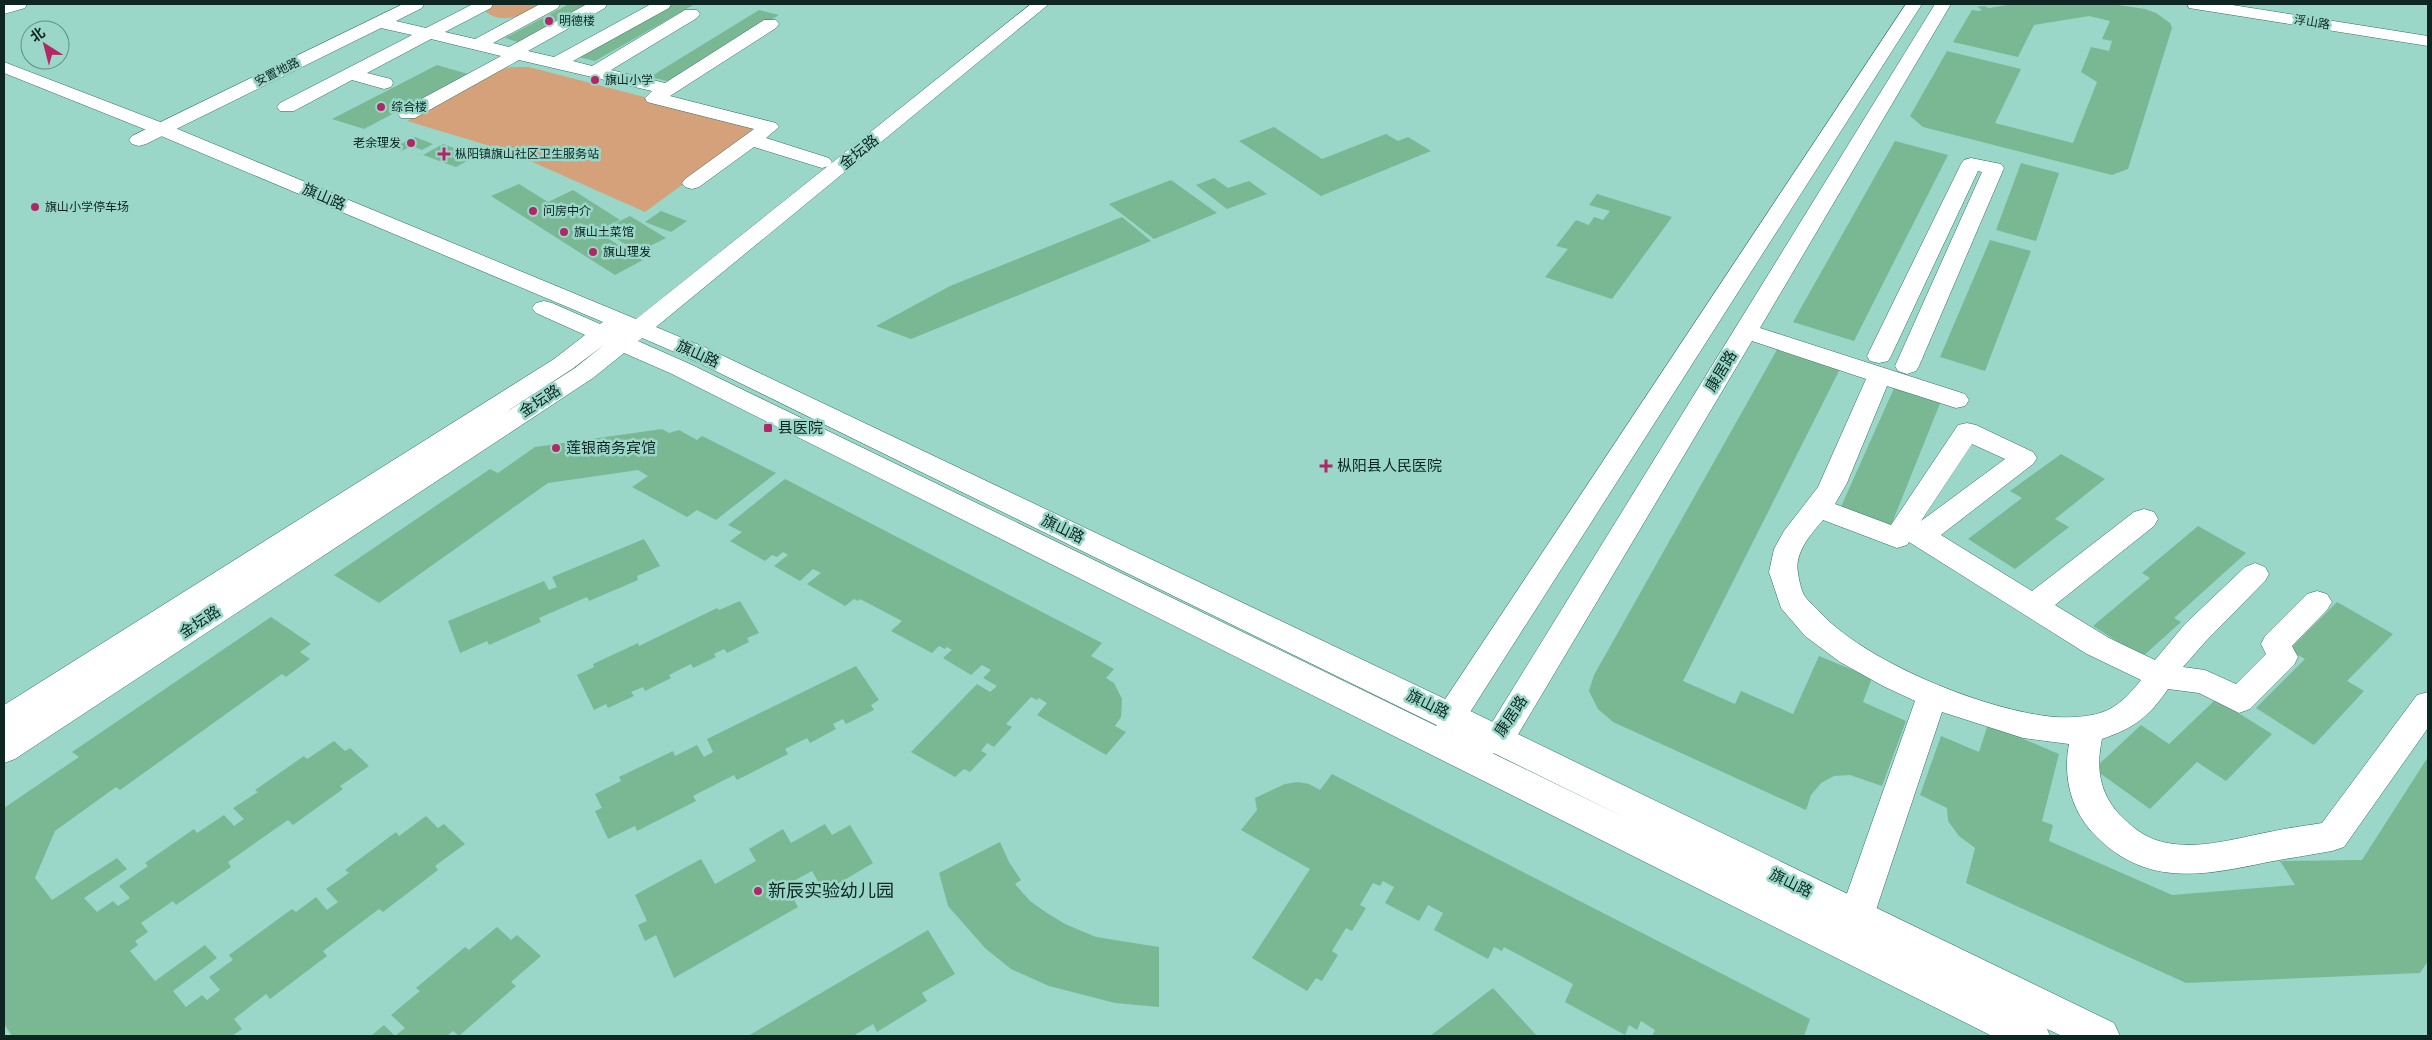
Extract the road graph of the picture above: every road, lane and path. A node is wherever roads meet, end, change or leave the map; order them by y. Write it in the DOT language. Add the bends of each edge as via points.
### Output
graph roads {
  1 [pos="19,4"];
  2 [pos="416,4"];
  3 [pos="485,4"];
  4 [pos="552,4"];
  5 [pos="599,4"];
  6 [pos="663,4"];
  7 [pos="1021,4"];
  8 [pos="1041,4"];
  9 [pos="1914,4"];
  10 [pos="1943,4"];
  11 [pos="2195,4"];
  12 [pos="2247,4"];
  13 [pos="4,9"];
  14 [pos="691,14"];
  15 [pos="379,22"];
  16 [pos="770,24"];
  17 [pos="2428,32"];
  18 [pos="428,33"];
  19 [pos="2428,41"];
  20 [pos="477,45"];
  21 [pos="514,53"];
  22 [pos="557,64"];
  23 [pos="4,67"];
  24 [pos="594,72"];
  25 [pos="350,74"];
  26 [pos="384,83"];
  27 [pos="4,85"];
  28 [pos="668,89"];
  29 [pos="287,107"];
  30 [pos="408,114"];
  31 [pos="161,129"];
  32 [pos="139,140"];
  33 [pos="751,140"];
  34 [pos="822,162"];
  35 [pos="692,183"];
  36 [pos="1953,202"];
  37 [pos="1976,208"];
  38 [pos="1930,249"];
  39 [pos="1955,256"];
  40 [pos="1909,294"];
  41 [pos="1936,302"];
  42 [pos="1750,323"];
  43 [pos="621,331"];
  44 [pos="1894,368"];
  45 [pos="1960,392"];
  46 [pos="1816,508"];
  47 [pos="2144,519"];
  48 [pos="2255,574"];
  49 [pos="2318,602"];
  50 [pos="2034,606"];
  51 [pos="2160,676"];
  52 [pos="1932,696"];
  53 [pos="2428,704"];
  54 [pos="1451,716"];
  55 [pos="4,721"];
  56 [pos="2088,730"];
  57 [pos="1499,739"];
  58 [pos="4,750"];
  59 [pos="1458,752"];
  60 [pos="1857,916"];
  61 [pos="2030,1036"];
  62 [pos="2101,1036"];
  1 -- 13 [label="main road"];
  2 -- 15 [label="main road, 安置地路"];
  3 -- 18 [label="main road"];
  4 -- 20 [label="main road"];
  5 -- 21 [label="main road"];
  6 -- 22 [label="main road"];
  7 -- 34 [label="main road, 金坛路"];
  8 -- 43 [label="main road, 金坛路"];
  9 -- 54 [label="main road"];
  10 -- 42 [label="main road, 康居路"];
  11 -- 19 [label="main road, 浮山路"];
  12 -- 17 [label="main road, 浮山路"];
  14 -- 24 [label="main road"];
  15 -- 18 [label="main road"];
  15 -- 31 [label="main road, 安置地路"];
  16 -- 28 [label="main road"];
  18 -- 20 [label="main road"];
  18 -- 25 [label="main road"];
  20 -- 21 [label="main road"];
  21 -- 22 [label="main road"];
  21 -- 30 [label="main road"];
  22 -- 24 [label="main road"];
  23 -- 31 [label="main road, 旗山路"];
  24 -- 28 [label="main road"];
  25 -- 26 [label="main road"];
  25 -- 29 [label="main road"];
  27 -- 32 [label="main road, 旗山路"];
  28 -- 33 [label="main road" via="654,98 769,127"];
  31 -- 32 [label="main road, 安置地路"];
  31 -- 43 [label="main road, 旗山路"];
  32 -- 43 [label="main road, 旗山路"];
  33 -- 34 [label="main road"];
  33 -- 35 [label="main road"];
  34 -- 43 [label="main road, 金坛路"];
  36 -- 37 [label="main road"];
  36 -- 37 [label="main road" via="1971,164 1994,168"];
  36 -- 38 [label="main road"];
  37 -- 39 [label="main road"];
  38 -- 39 [label="main road"];
  38 -- 40 [label="main road"];
  39 -- 41 [label="main road"];
  40 -- 41 [label="main road"];
  40 -- 44 [label="main road"];
  41 -- 44 [label="main road"];
  42 -- 44 [label="main road"];
  42 -- 57 [label="main road, 康居路"];
  43 -- 54 [label="main road, 旗山路" via="720,364"];
  43 -- 55 [label="main road, 金坛路" via="562,364"];
  43 -- 58 [label="main road, 金坛路" via="584,372"];
  43 -- 59 [label="main road, 旗山路" via="782,419"];
  44 -- 45 [label="main road"];
  44 -- 46 [label="main road" via="1829,492"];
  46 -- 50 [label="main road" via="1897,538 1913,531"];
  46 -- 52 [label="main road" via="1786,553 1783,574 1788,597 1807,621 1842,648"];
  47 -- 50 [label="main road"];
  48 -- 51 [label="main road" via="2177,652"];
  49 -- 51 [label="main road" via="2276,644 2283,656 2239,700 2205,682"];
  50 -- 51 [label="main road" via="2098,646"];
  51 -- 56 [label="main road" via="2141,702 2119,719"];
  52 -- 56 [label="main road" via="2012,723 2054,730"];
  52 -- 60 [label="main road"];
  53 -- 56 [label="main road" via="2332,836 2215,860 2172,858 2148,852 2121,838 2094,810 2083,780 2082,755"];
  54 -- 57 [label="main road, 旗山路"];
  54 -- 59 [label="main road"];
  57 -- 59 [label="main road, 康居路"];
  57 -- 60 [label="main road, 旗山路"];
  59 -- 61 [label="main road, 旗山路"];
  60 -- 62 [label="main road, 旗山路"];
}
